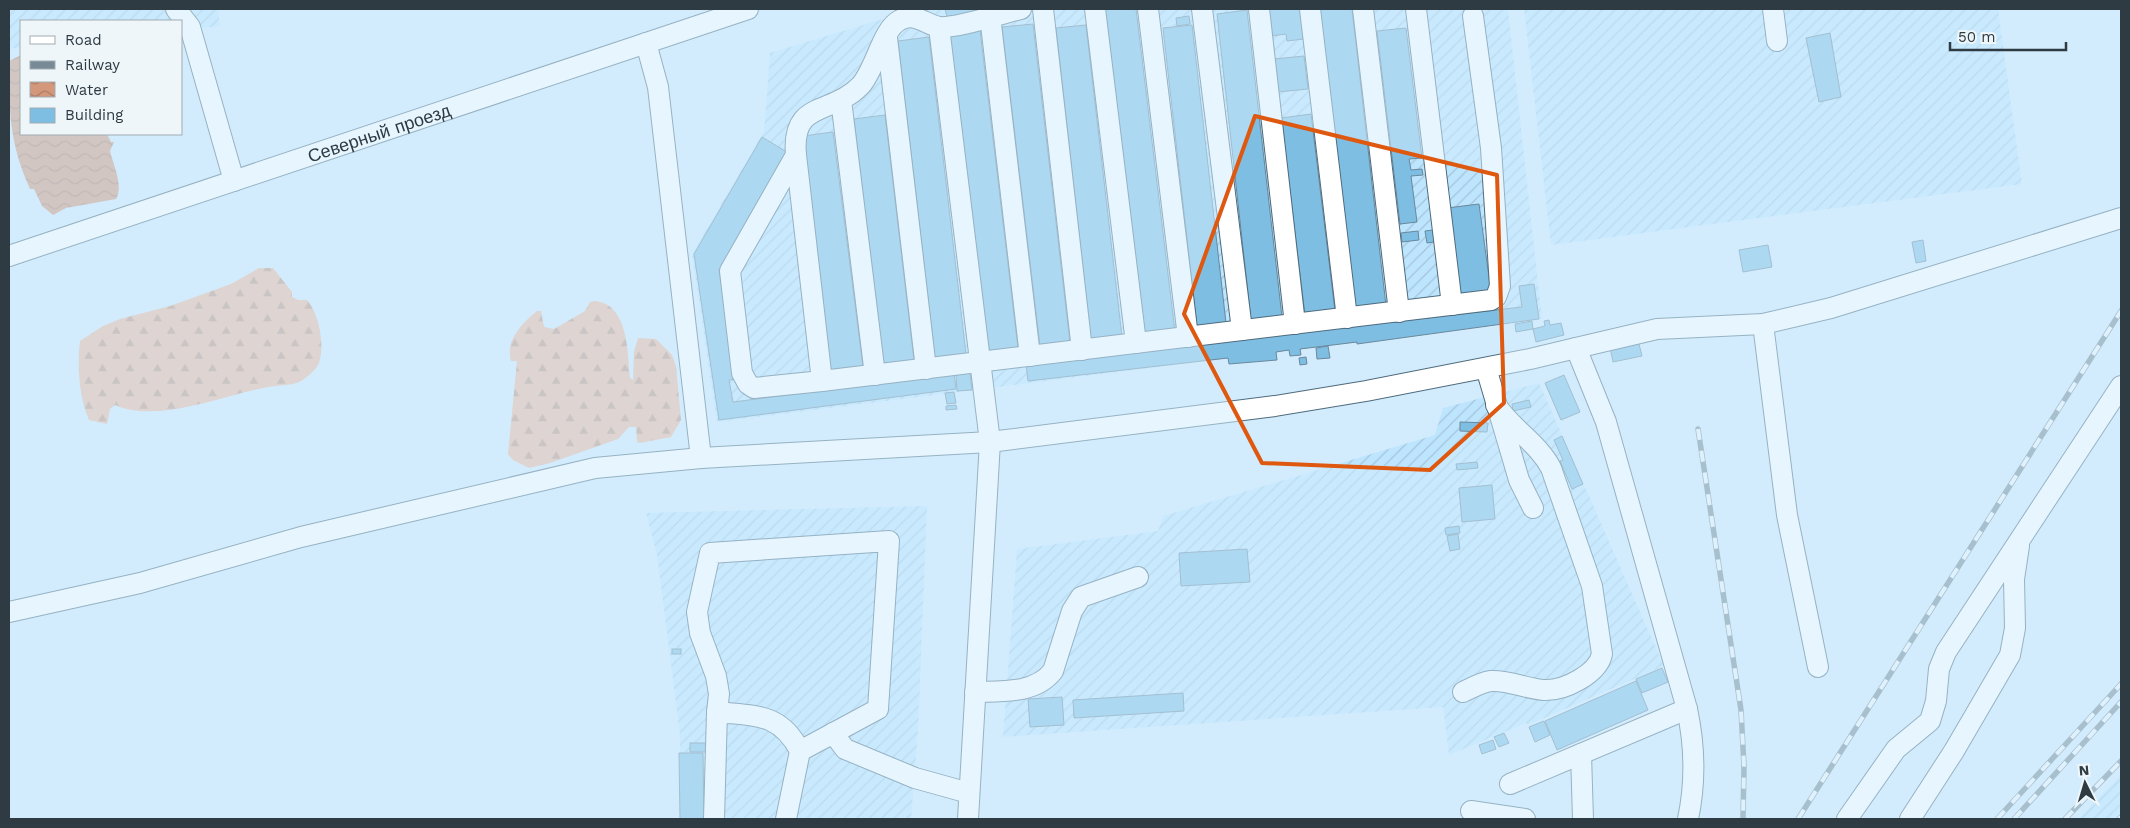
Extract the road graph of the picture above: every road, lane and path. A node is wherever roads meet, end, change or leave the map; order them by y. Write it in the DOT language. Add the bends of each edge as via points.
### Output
graph roads {
  1 [pos="176,9"];
  2 [pos="748,9"];
  3 [pos="1021,9"];
  4 [pos="1043,9"];
  5 [pos="1095,9"];
  6 [pos="1148,9"];
  7 [pos="1202,9"];
  8 [pos="1258,9"];
  9 [pos="1310,9"];
  10 [pos="1364,9"];
  11 [pos="1416,9"];
  12 [pos="1773,9"];
  13 [pos="990,16"];
  14 [pos="1474,16"];
  15 [pos="939,27"];
  16 [pos="887,36"];
  17 [pos="1777,41"];
  18 [pos="646,43"];
  19 [pos="841,100"];
  20 [pos="796,155"];
  21 [pos="234,181"];
  22 [pos="2121,218"];
  23 [pos="9,256"];
  24 [pos="1452,305"];
  25 [pos="1399,312"];
  26 [pos="1347,318"];
  27 [pos="1295,324"];
  28 [pos="1763,324"];
  29 [pos="1242,330"];
  30 [pos="1188,337"];
  31 [pos="1136,343"];
  32 [pos="1576,348"];
  33 [pos="1082,350"];
  34 [pos="1030,356"];
  35 [pos="980,362"];
  36 [pos="1486,368"];
  37 [pos="926,369"];
  38 [pos="875,375"];
  39 [pos="822,381"];
  40 [pos="2121,386"];
  41 [pos="1496,405"];
  42 [pos="990,442"];
  43 [pos="701,458"];
  44 [pos="1532,508"];
  45 [pos="2023,532"];
  46 [pos="1138,577"];
  47 [pos="9,612"];
  48 [pos="1818,667"];
  49 [pos="975,692"];
  50 [pos="1463,692"];
  51 [pos="1687,709"];
  52 [pos="718,712"];
  53 [pos="833,733"];
  54 [pos="800,751"];
  55 [pos="1581,754"];
  56 [pos="1510,784"];
  57 [pos="970,793"];
  58 [pos="1471,811"];
  59 [pos="714,819"];
  60 [pos="786,819"];
  61 [pos="968,819"];
  62 [pos="1525,819"];
  63 [pos="1583,819"];
  64 [pos="1688,819"];
  65 [pos="1847,819"];
  66 [pos="1910,819"];
  1 -- 21 [label="street" via="190,27"];
  2 -- 18 [label="street, Северный проезд"];
  3 -- 13 [label="street"];
  4 -- 33 [label="street"];
  5 -- 31 [label="street"];
  6 -- 30 [label="street"];
  7 -- 29 [label="street"];
  8 -- 27 [label="street"];
  9 -- 26 [label="street"];
  10 -- 25 [label="street"];
  11 -- 24 [label="street"];
  12 -- 17 [label="street"];
  13 -- 15 [label="street"];
  13 -- 34 [label="street"];
  14 -- 24 [label="street" via="1491,148 1500,286 1496,297 1491,300"];
  15 -- 16 [label="street" via="926,20 908,18 894,24"];
  15 -- 35 [label="street"];
  16 -- 19 [label="street" via="868,76"];
  16 -- 37 [label="street"];
  18 -- 21 [label="street, Северный проезд"];
  18 -- 43 [label="street" via="658,87"];
  19 -- 20 [label="street" via="814,112 799,124 795,139"];
  19 -- 38 [label="street"];
  20 -- 39 [label="street"];
  20 -- 39 [label="street" via="732,265 729,278 742,373 748,384 754,388"];
  21 -- 23 [label="street, Северный проезд"];
  22 -- 28 [label="street" via="1831,308"];
  24 -- 25 [label="street"];
  25 -- 26 [label="street"];
  26 -- 27 [label="street"];
  27 -- 29 [label="street"];
  28 -- 32 [label="street" via="1657,329"];
  28 -- 48 [label="street" via="1785,498"];
  29 -- 30 [label="street"];
  30 -- 31 [label="street"];
  31 -- 33 [label="street"];
  32 -- 36 [label="street"];
  32 -- 51 [label="street" via="1606,422"];
  33 -- 34 [label="street"];
  34 -- 35 [label="street"];
  35 -- 37 [label="street"];
  35 -- 42 [label="street"];
  36 -- 41 [label="street"];
  36 -- 42 [label="street" via="1275,406"];
  37 -- 38 [label="street"];
  38 -- 39 [label="street"];
  40 -- 45 [label="street"];
  41 -- 44 [label="street" via="1519,480"];
  41 -- 50 [label="street" via="1514,429 1539,450 1551,468 1592,586 1602,654 1600,662 1585,677 1554,689 1490,681"];
  42 -- 43 [label="street"];
  42 -- 49 [label="street"];
  43 -- 47 [label="street" via="595,468 301,537 140,583"];
  45 -- 65 [label="street" via="1946,652 1939,669 1936,701 1930,720 1896,749"];
  45 -- 66 [label="street" via="2015,566 2015,628 2010,655"];
  46 -- 49 [label="street" via="1081,597 1072,612 1053,671 1047,679 1027,688"];
  49 -- 57 [label="street"];
  51 -- 55 [label="street"];
  51 -- 64 [label="street" via="1694,756 1694,786"];
  52 -- 53 [label="street" via="716,676 702,639 697,612 710,553 889,541 878,709"];
  52 -- 54 [label="street" via="754,714 772,720 795,741"];
  52 -- 59 [label="street"];
  53 -- 54 [label="street"];
  53 -- 57 [label="street" via="845,749 915,778"];
  54 -- 60 [label="street"];
  55 -- 56 [label="street"];
  55 -- 63 [label="street"];
  57 -- 61 [label="street"];
  58 -- 62 [label="street"];
}
